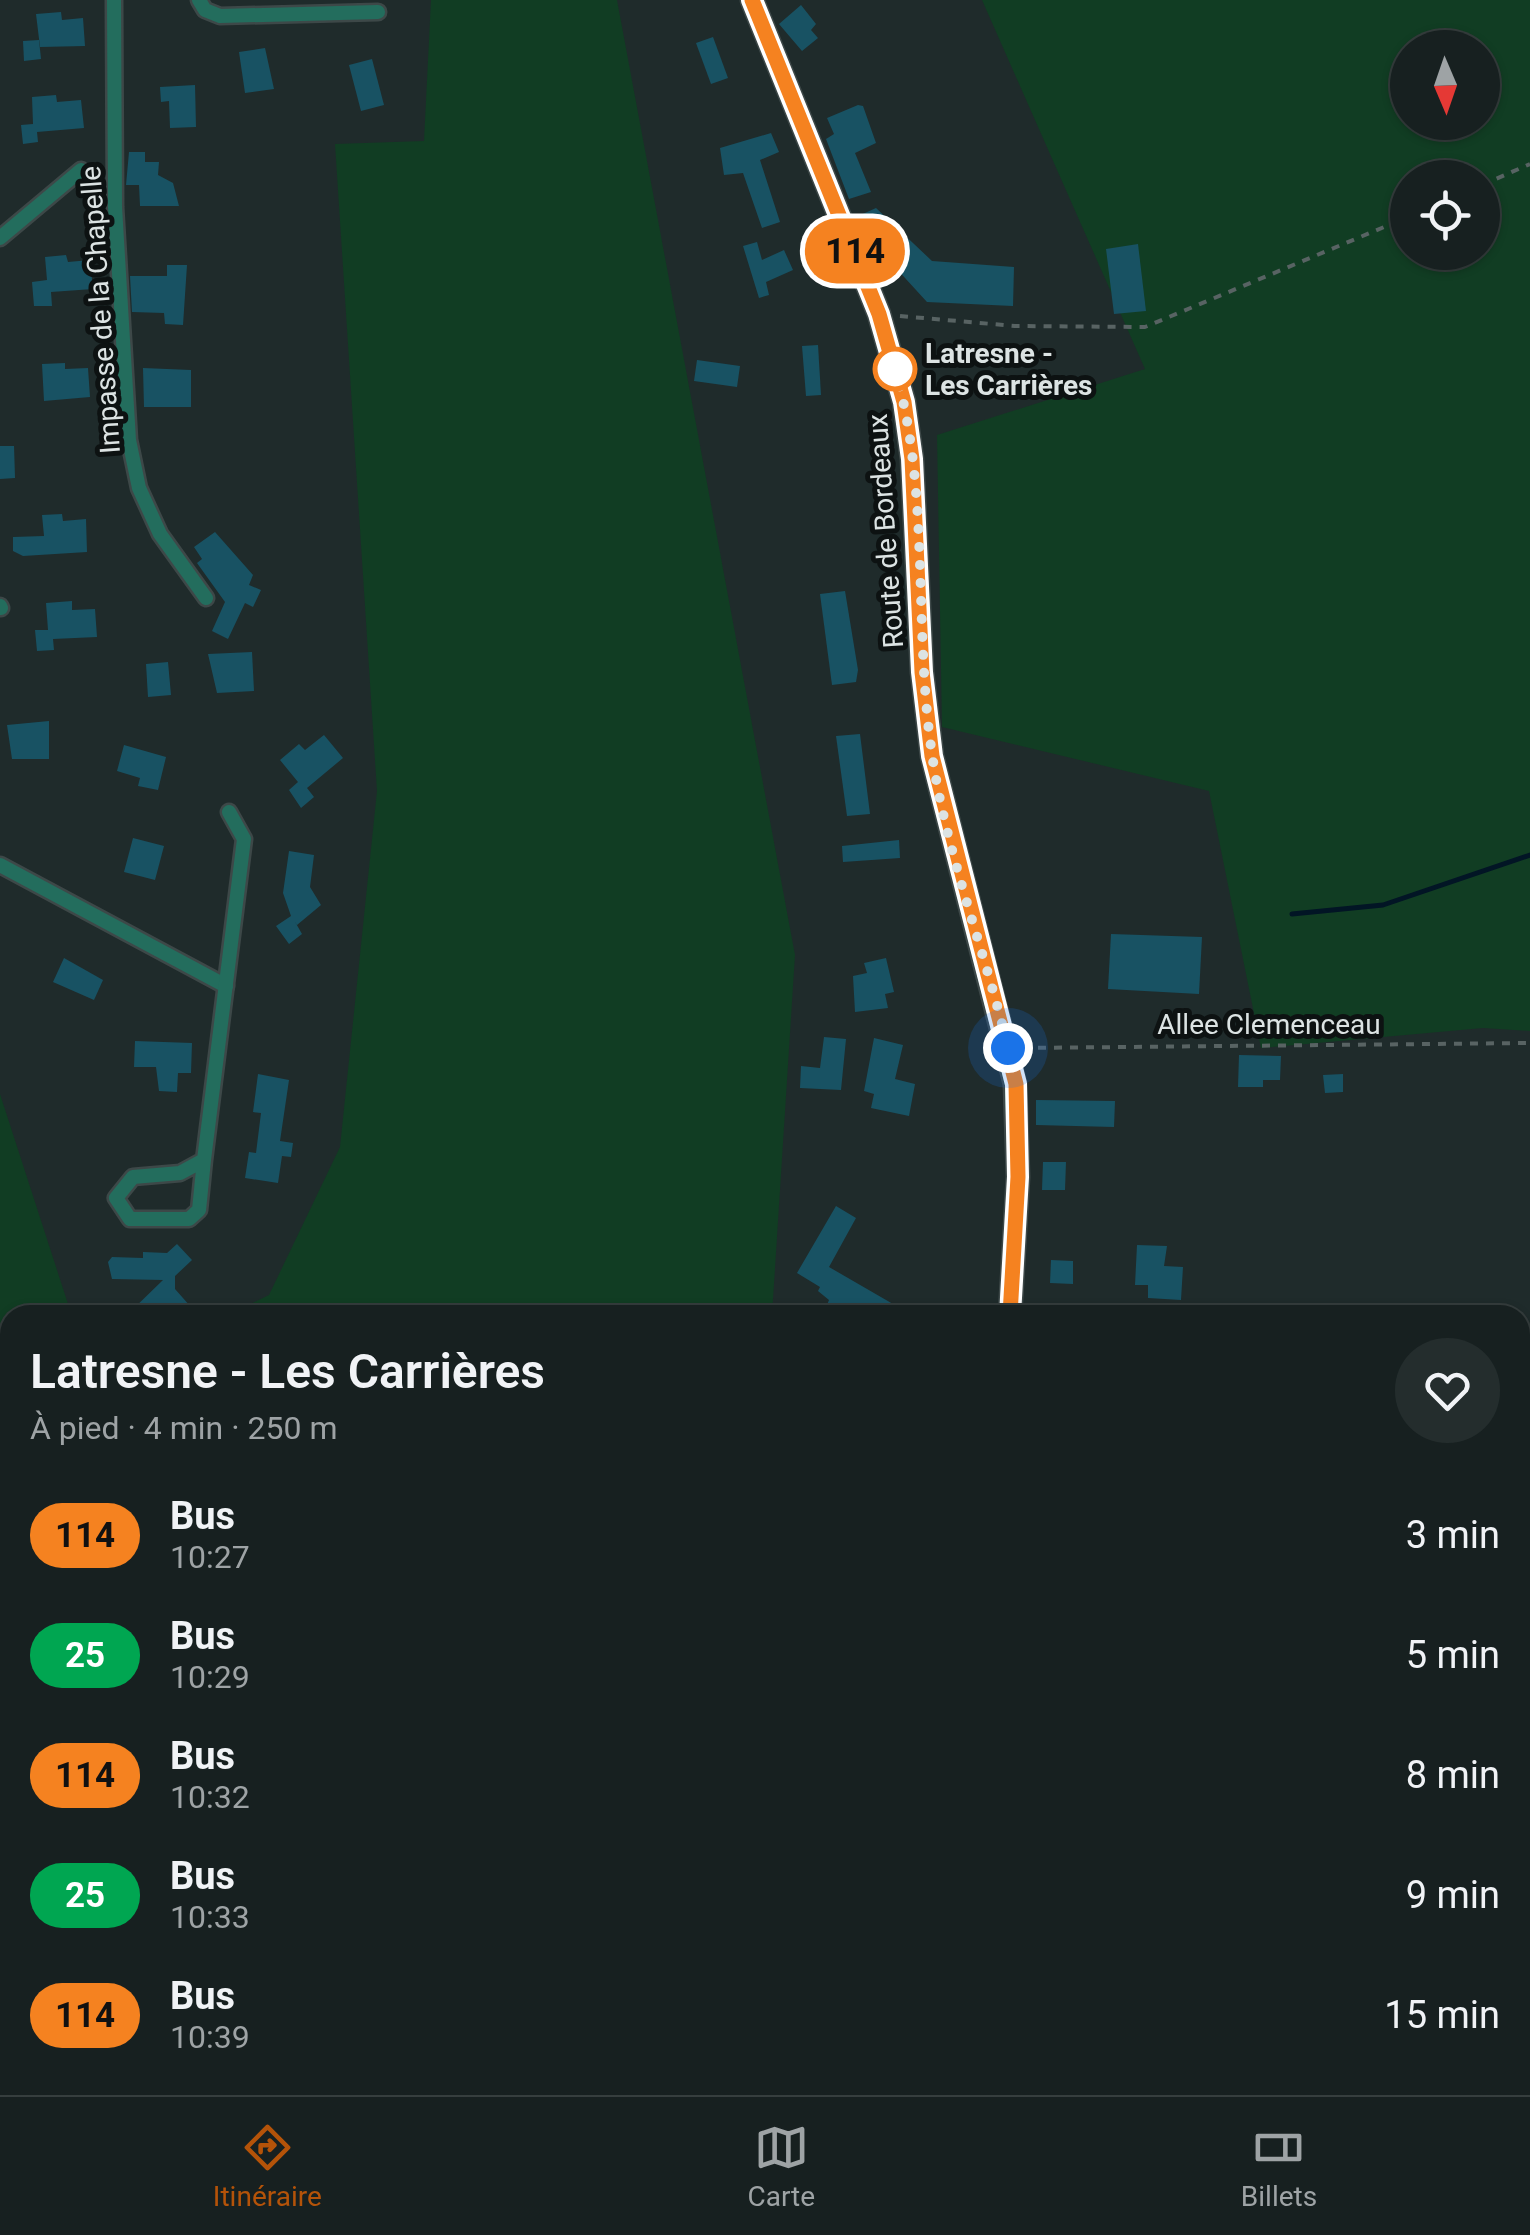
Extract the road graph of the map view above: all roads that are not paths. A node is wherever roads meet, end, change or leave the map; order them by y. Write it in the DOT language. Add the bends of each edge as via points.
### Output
graph roads {
  1 [pos="114,0"];
  2 [pos="199,0"];
  3 [pos="752,0"];
  4 [pos="378,12"];
  5 [pos="80,170"];
  6 [pos="0,238"];
  7 [pos="206,598"];
  8 [pos="229,812"];
  9 [pos="0,866"];
  10 [pos="226,986"];
  11 [pos="204,1160"];
  12 [pos="1011,1305"];
  1 -- 7 [label="street, Impasse de la Chapelle" via="116,207 130,440 139,488 160,534"];
  2 -- 4 [label="street" via="220,16"];
  3 -- 12 [label="street, Route de Bordeaux" via="879,314 904,402 932,756 1016,1084"];
  5 -- 6 [label="street"];
  8 -- 10 [label="street" via="244,840"];
  9 -- 10 [label="street"];
  10 -- 11 [label="street"];
  11 -- 11 [label="street" via="180,1173 133,1177 116,1198 130,1218 189,1219 199,1210"];
}
